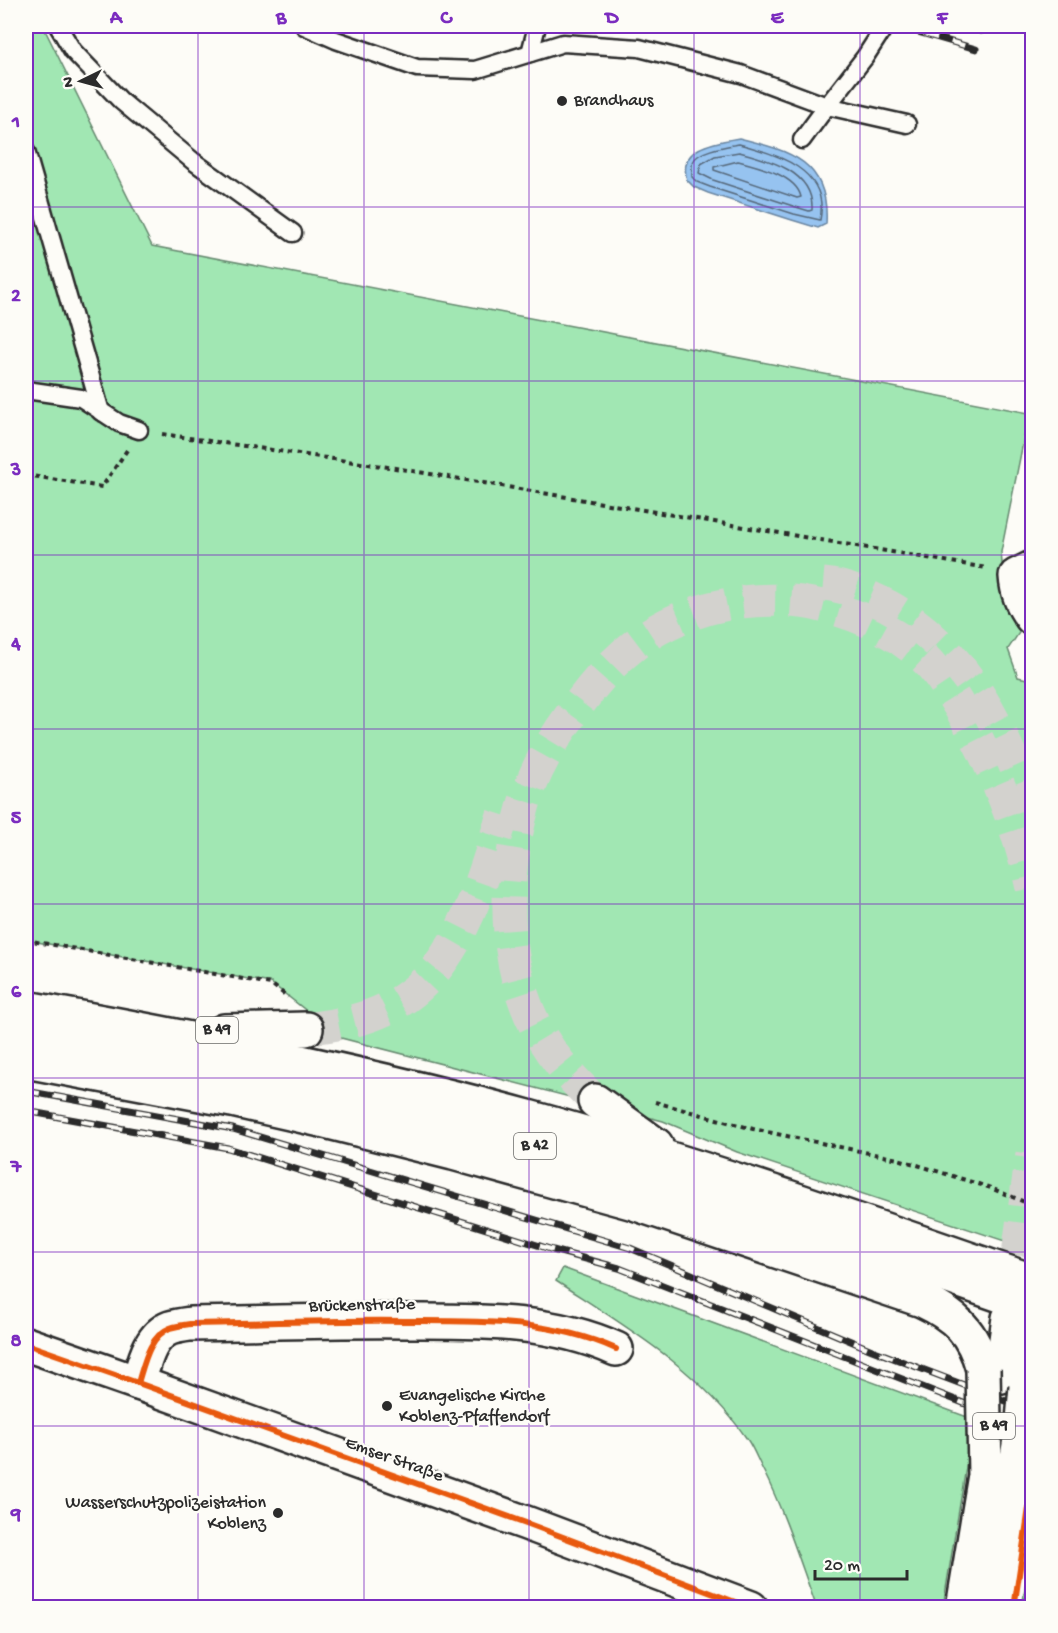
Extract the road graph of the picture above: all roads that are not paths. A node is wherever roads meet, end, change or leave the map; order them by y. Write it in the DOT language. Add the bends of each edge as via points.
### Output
graph roads {
  1 [pos="58,26"];
  2 [pos="304,26"];
  3 [pos="537,26"];
  4 [pos="885,26"];
  5 [pos="530,53"];
  6 [pos="828,106"];
  7 [pos="907,124"];
  8 [pos="802,140"];
  9 [pos="26,151"];
  10 [pos="293,233"];
  11 [pos="26,390"];
  12 [pos="101,412"];
  13 [pos="139,430"];
  14 [pos="1024,572"];
  15 [pos="1032,618"];
  16 [pos="26,1008"];
  17 [pos="301,1017"];
  18 [pos="129,1026"];
  19 [pos="26,1032"];
  20 [pos="26,1061"];
  21 [pos="595,1101"];
  22 [pos="683,1163"];
  23 [pos="1032,1281"];
  24 [pos="1024,1316"];
  25 [pos="26,1344"];
  26 [pos="616,1349"];
  27 [pos="138,1383"];
  28 [pos="1013,1392"];
  29 [pos="751,1608"];
  30 [pos="963,1608"];
  31 [pos="994,1608"];
  1 -- 10 [label="lane" via="73,51 121,101 193,161"];
  2 -- 5 [label="lane" via="417,68 476,70"];
  3 -- 5 [label="lane"];
  4 -- 6 [label="lane"];
  5 -- 6 [label="lane" via="563,43 639,48 741,75"];
  6 -- 7 [label="lane"];
  6 -- 8 [label="lane"];
  9 -- 12 [label="lane"];
  11 -- 12 [label="lane" via="81,398"];
  12 -- 13 [label="lane"];
  14 -- 15 [label="main road" via="1017,588"];
  16 -- 18 [label="main road, B 42"];
  17 -- 18 [label="main road, B 49" via="241,1031"];
  18 -- 22 [label="main road, B 42" via="406,1086 529,1117"];
  19 -- 24 [label="main road, B 42" via="279,1082 558,1152 779,1218"];
  20 -- 28 [label="main road" via="313,1118 634,1203 922,1300 958,1322"];
  21 -- 22 [label="main road"];
  22 -- 23 [label="main road, B 42"];
  24 -- 28 [label="main road, B 49"];
  25 -- 27 [label="main road, Emser Straße"];
  26 -- 27 [label="main road, Brückenstraße" via="591,1338 499,1322 190,1324 168,1329 155,1340"];
  27 -- 29 [label="main road, Emser Straße"];
  28 -- 30 [label="main road, B 49, bridge" via="993,1434"];
  28 -- 31 [label="main road, B 49, bridge"];
}
